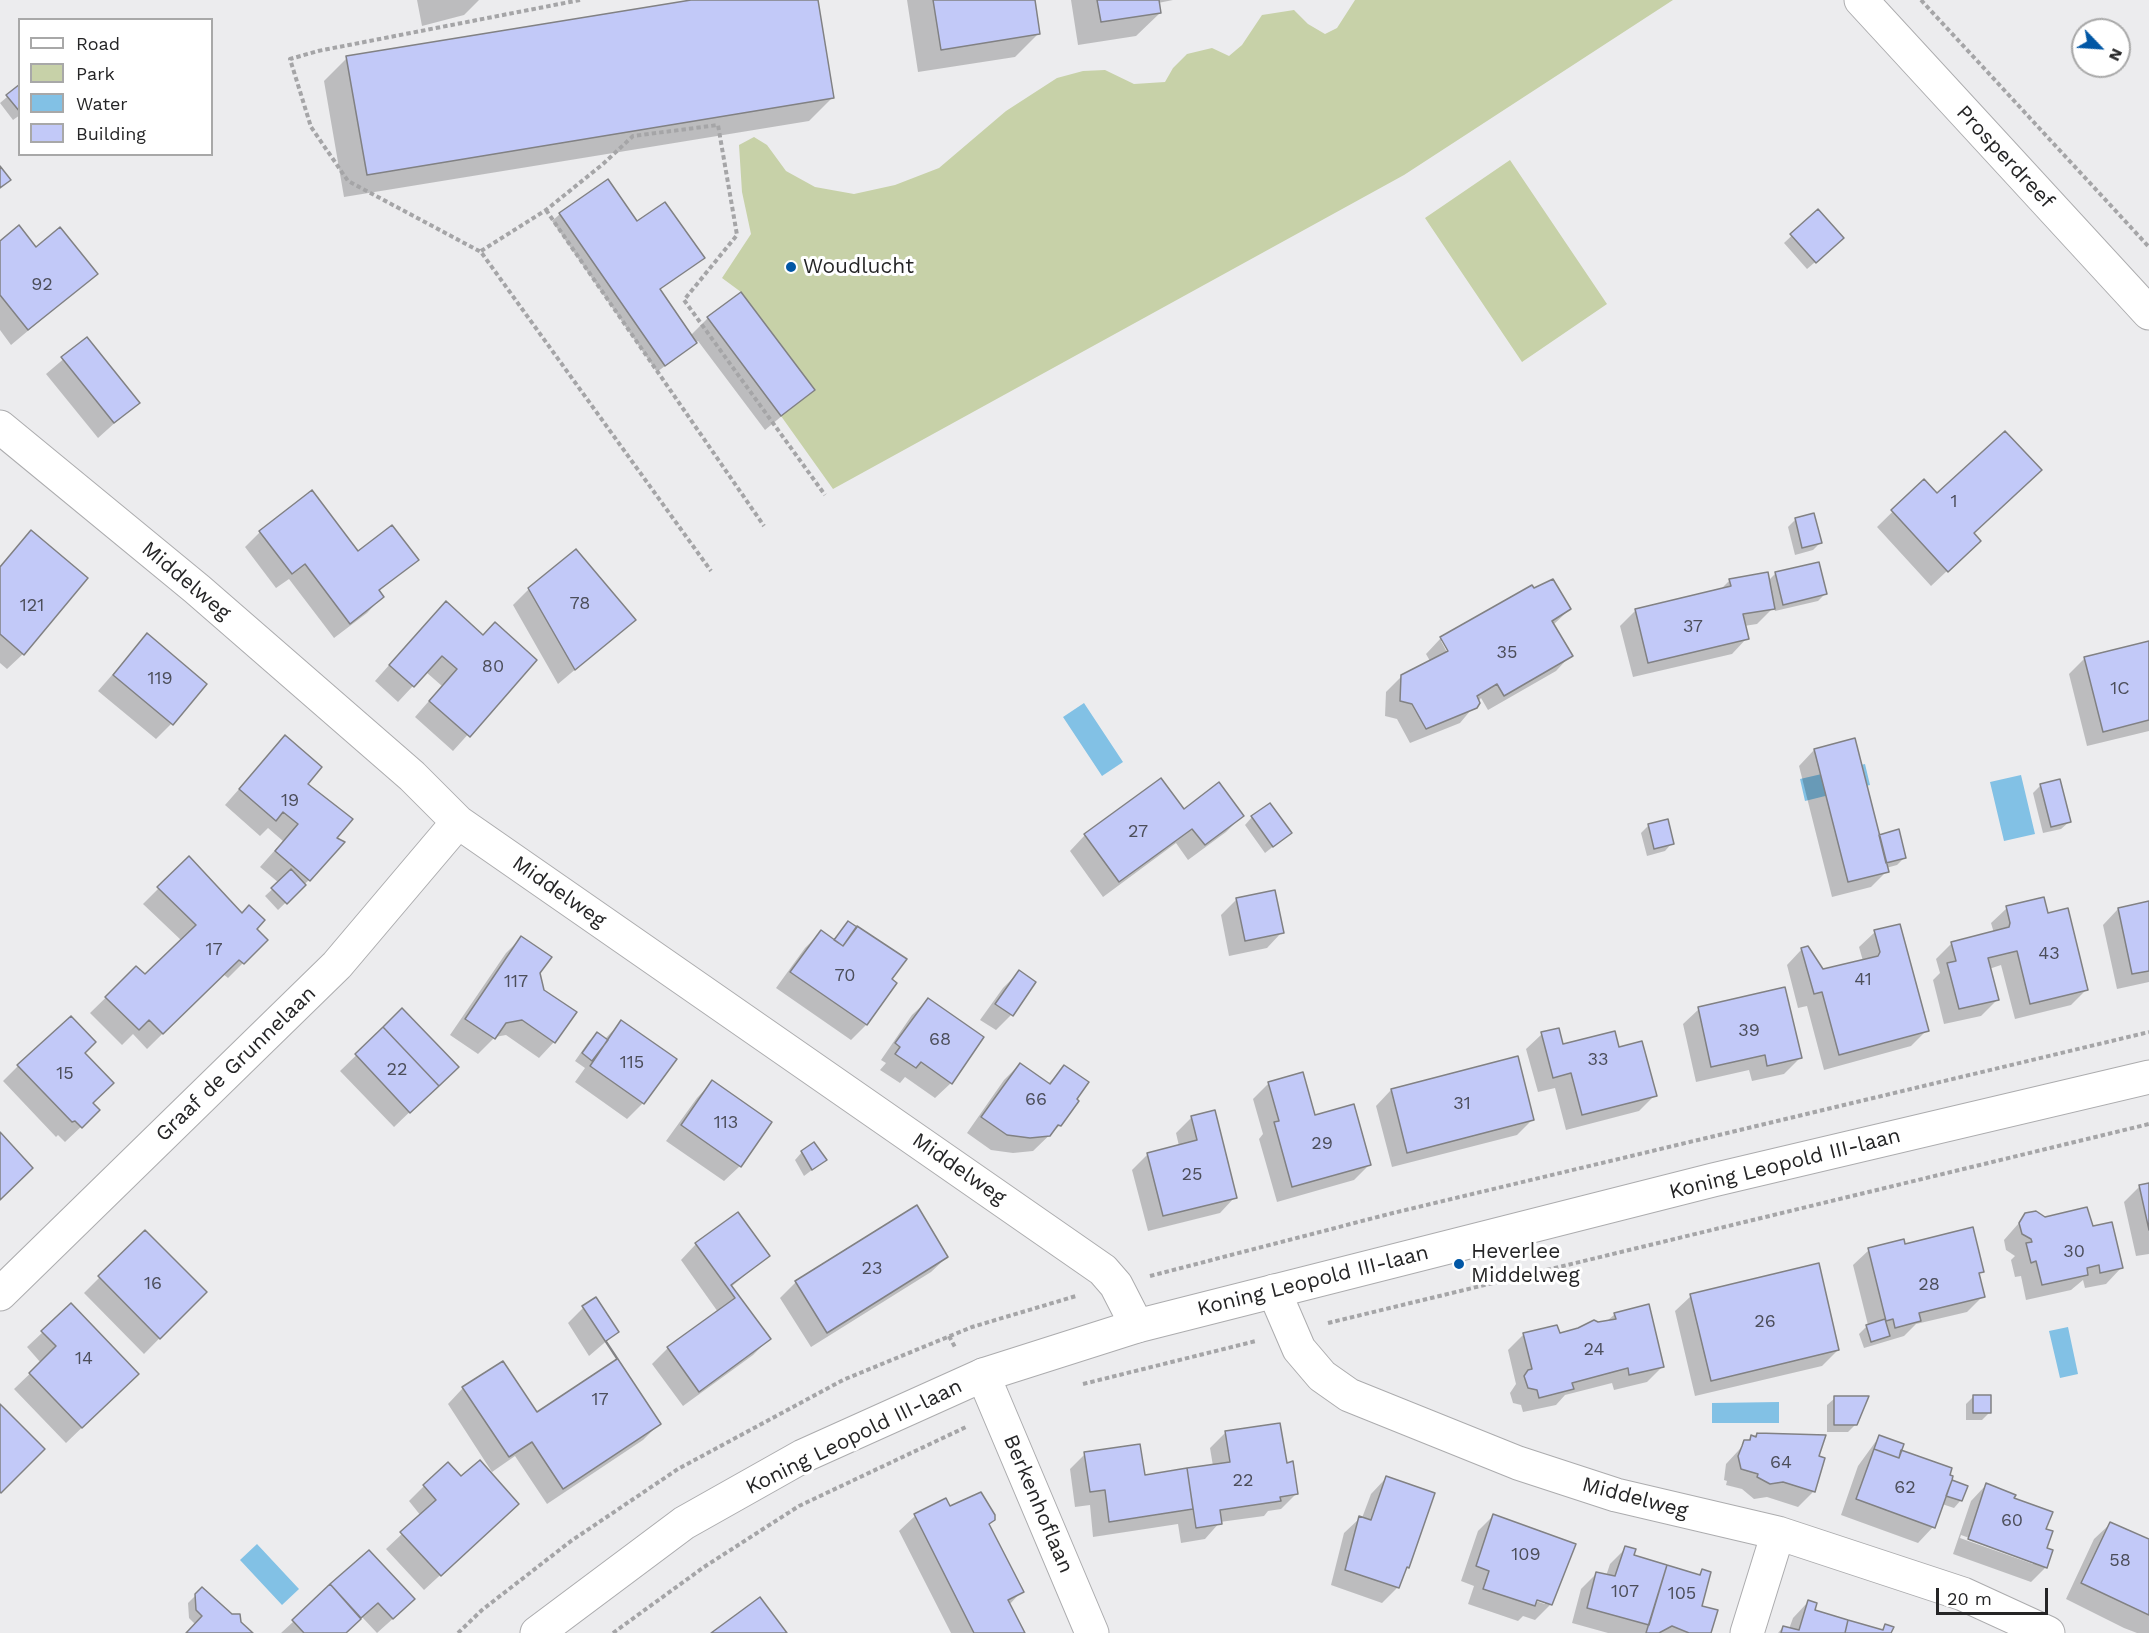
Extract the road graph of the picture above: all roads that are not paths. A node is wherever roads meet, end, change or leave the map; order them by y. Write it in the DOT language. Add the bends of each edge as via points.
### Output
graph roads {
  1 [pos="1861,0"];
  2 [pos="2149,313"];
  3 [pos="0,427"];
  4 [pos="458,822"];
  5 [pos="2149,1077"];
  6 [pos="1274,1291"];
  7 [pos="0,1294"];
  8 [pos="1137,1326"];
  9 [pos="983,1375"];
  10 [pos="1778,1533"];
  11 [pos="537,1633"];
  12 [pos="1092,1633"];
  13 [pos="1747,1633"];
  14 [pos="2048,1633"];
  1 -- 2 [label="street, Prosperdreef"];
  3 -- 4 [label="street, Middelweg" via="197,589 412,776"];
  4 -- 7 [label="street, Graaf de Grunnelaan" via="338,965"];
  4 -- 8 [label="street, Middelweg" via="1103,1270 1116,1285"];
  5 -- 6 [label="street, Koning Leopold III-laan" via="1713,1180"];
  6 -- 8 [label="street, Koning Leopold III-laan"];
  6 -- 10 [label="street, Middelweg" via="1299,1349 1322,1376 1349,1395 1518,1463 1616,1495"];
  8 -- 9 [label="street, Koning Leopold III-laan"];
  9 -- 11 [label="street, Koning Leopold III-laan" via="803,1456 684,1523"];
  9 -- 12 [label="street, Berkenhoflaan"];
  10 -- 13 [label="street"];
  10 -- 14 [label="street, Middelweg" via="1963,1594"];
}
